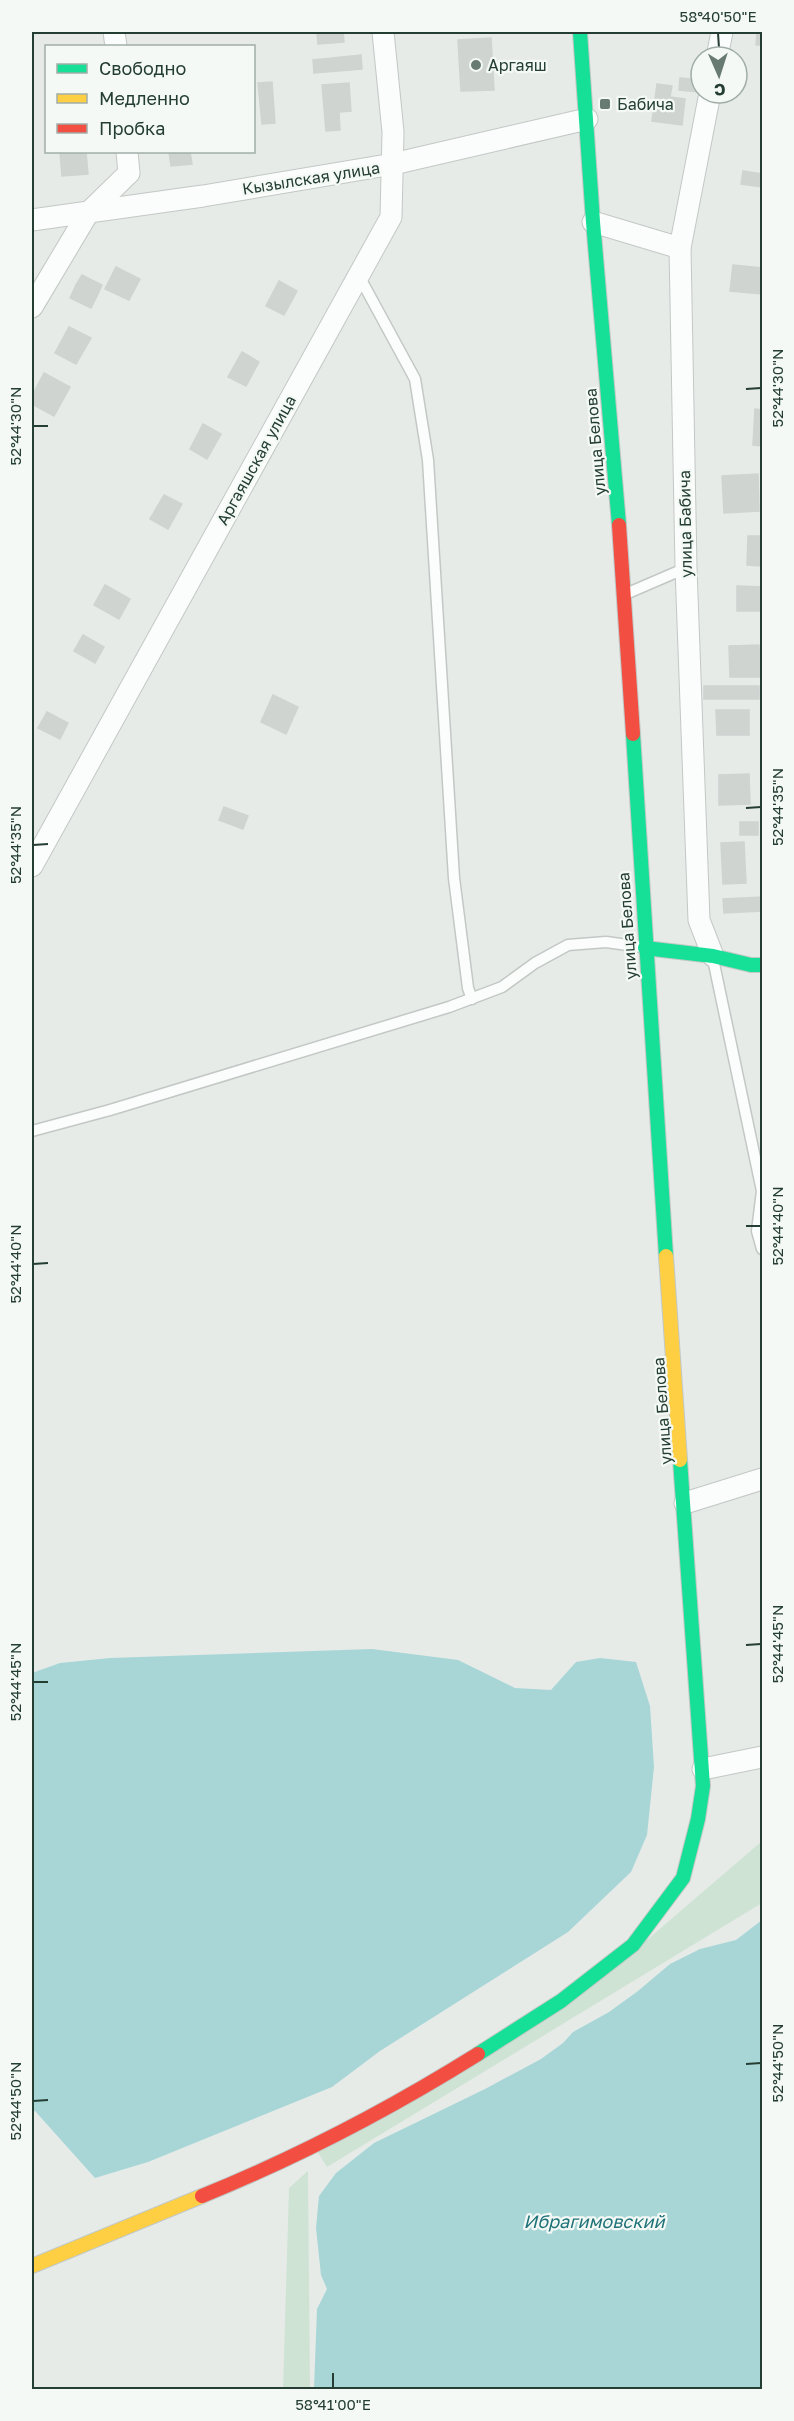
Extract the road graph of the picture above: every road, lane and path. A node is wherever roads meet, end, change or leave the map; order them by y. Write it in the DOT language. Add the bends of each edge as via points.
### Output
graph roads {
  1 [pos="383,32"];
  2 [pos="580,32"];
  3 [pos="708,105"];
  4 [pos="587,120"];
  5 [pos="127,153"];
  6 [pos="393,164"];
  7 [pos="88,213"];
  8 [pos="32,220"];
  9 [pos="593,222"];
  10 [pos="680,248"];
  11 [pos="359,276"];
  12 [pos="32,307"];
  13 [pos="686,568"];
  14 [pos="625,595"];
  15 [pos="32,866"];
  16 [pos="645,948"];
  17 [pos="713,956"];
  18 [pos="762,965"];
  19 [pos="472,999"];
  20 [pos="32,1131"];
  21 [pos="762,1249"];
  22 [pos="762,1479"];
  23 [pos="685,1503"];
  24 [pos="762,1757"];
  25 [pos="703,1769"];
  26 [pos="32,2266"];
  1 -- 6 [label="street, Аргаяшская улица"];
  2 -- 4 [label="main road, улица Белова"];
  3 -- 10 [label="street, улица Бабича"];
  4 -- 6 [label="street, Кызылская улица"];
  4 -- 9 [label="main road, улица Белова"];
  5 -- 7 [label="street" via="129,173"];
  6 -- 7 [label="street, Кызылская улица"];
  6 -- 11 [label="street, Аргаяшская улица" via="391,218"];
  7 -- 8 [label="street, Кызылская улица"];
  7 -- 12 [label="street"];
  9 -- 10 [label="street"];
  9 -- 14 [label="main road, улица Белова"];
  10 -- 13 [label="street, улица Бабича"];
  11 -- 15 [label="street, Аргаяшская улица"];
  11 -- 19 [label="lane" via="415,379 428,460 454,878"];
  13 -- 14 [label="lane"];
  13 -- 17 [label="street, улица Бабича" via="699,920"];
  14 -- 16 [label="main road, улица Белова"];
  16 -- 17 [label="main road"];
  16 -- 19 [label="lane" via="606,942 568,945 534,963 502,987"];
  16 -- 23 [label="main road, улица Белова"];
  17 -- 18 [label="main road"];
  17 -- 21 [label="lane" via="762,1191 757,1231"];
  19 -- 20 [label="lane"];
  22 -- 23 [label="street"];
  23 -- 25 [label="main road, улица Белова"];
  24 -- 25 [label="street"];
  25 -- 26 [label="main road, улица Белова" via="698,1819 683,1878 633,1945 561,2001 420,2090 269,2169"];
}
